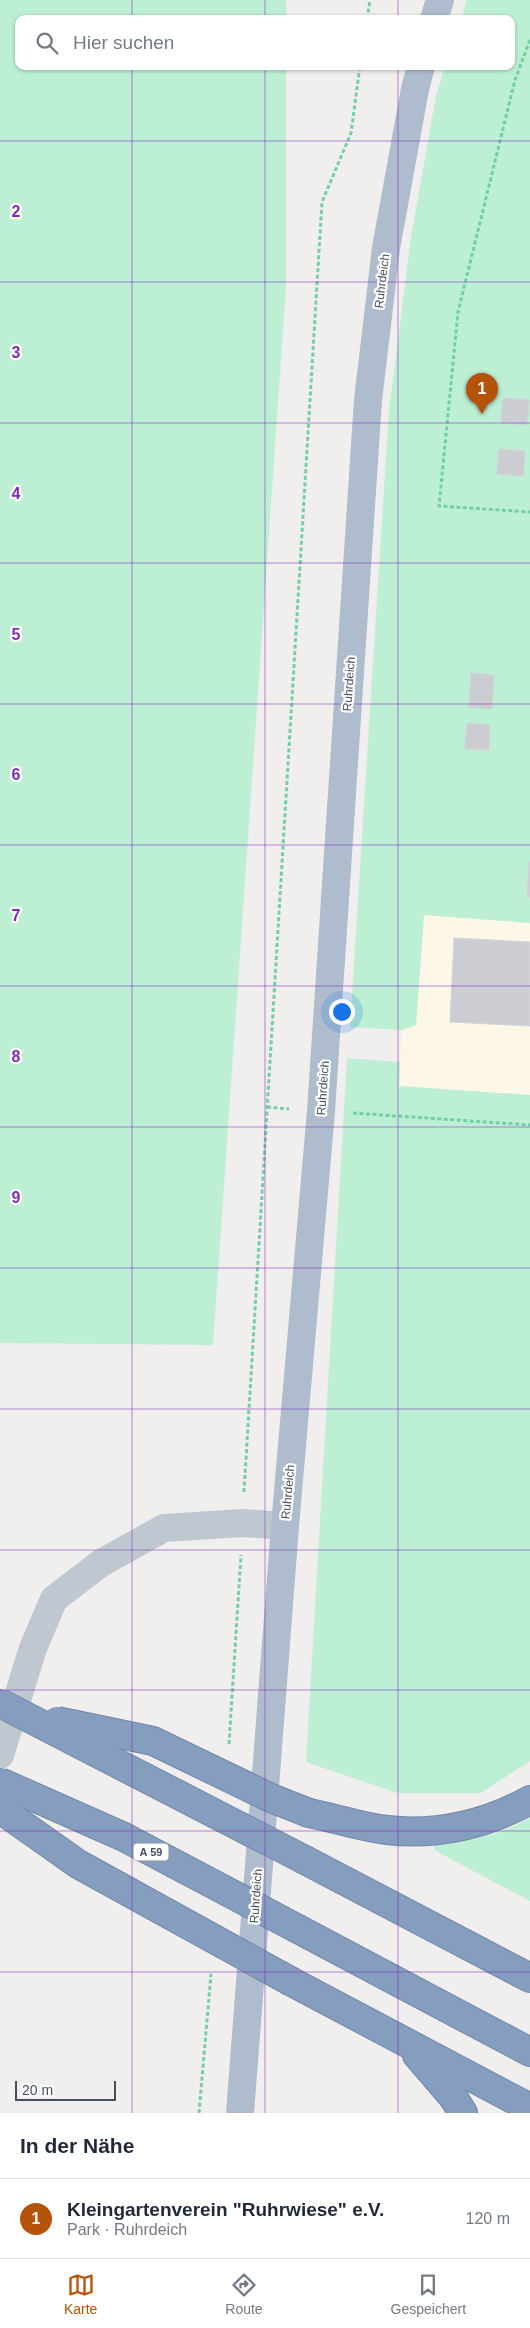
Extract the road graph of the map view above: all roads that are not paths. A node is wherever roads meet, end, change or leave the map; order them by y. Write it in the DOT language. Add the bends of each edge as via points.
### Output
graph roads {
  1 [pos="440,0"];
  2 [pos="435,15"];
  3 [pos="420,70"];
  4 [pos="285,1526"];
  5 [pos="10,1708"];
  6 [pos="0,1755"];
  7 [pos="0,1782"];
  8 [pos="530,1800"];
  9 [pos="0,1809"];
  10 [pos="452,1936"];
  11 [pos="530,1963"];
  12 [pos="530,1978"];
  13 [pos="406,2042"];
  14 [pos="530,2052"];
  15 [pos="530,2108"];
  16 [pos="240,2113"];
  17 [pos="463,2113"];
  1 -- 2 [label="main road"];
  3 -- 4 [label="main road, Ruhrdeich" via="386,248 368,400 321,1111"];
  4 -- 6 [label="lane" via="242,1523 164,1528 101,1563 54,1598 33,1648"];
  4 -- 16 [label="main road, Ruhrdeich"];
  5 -- 8 [label="highway, bridge" via="153,1741 270,1798 309,1812 387,1830 435,1831 471,1825 507,1813"];
  5 -- 10 [label="highway, bridge"];
  7 -- 14 [label="highway, A 59, bridge" via="124,1837"];
  9 -- 13 [label="highway, bridge" via="78,1864"];
  10 -- 11 [label="highway"];
  10 -- 12 [label="highway"];
  13 -- 15 [label="highway"];
  13 -- 17 [label="highway"];
}
